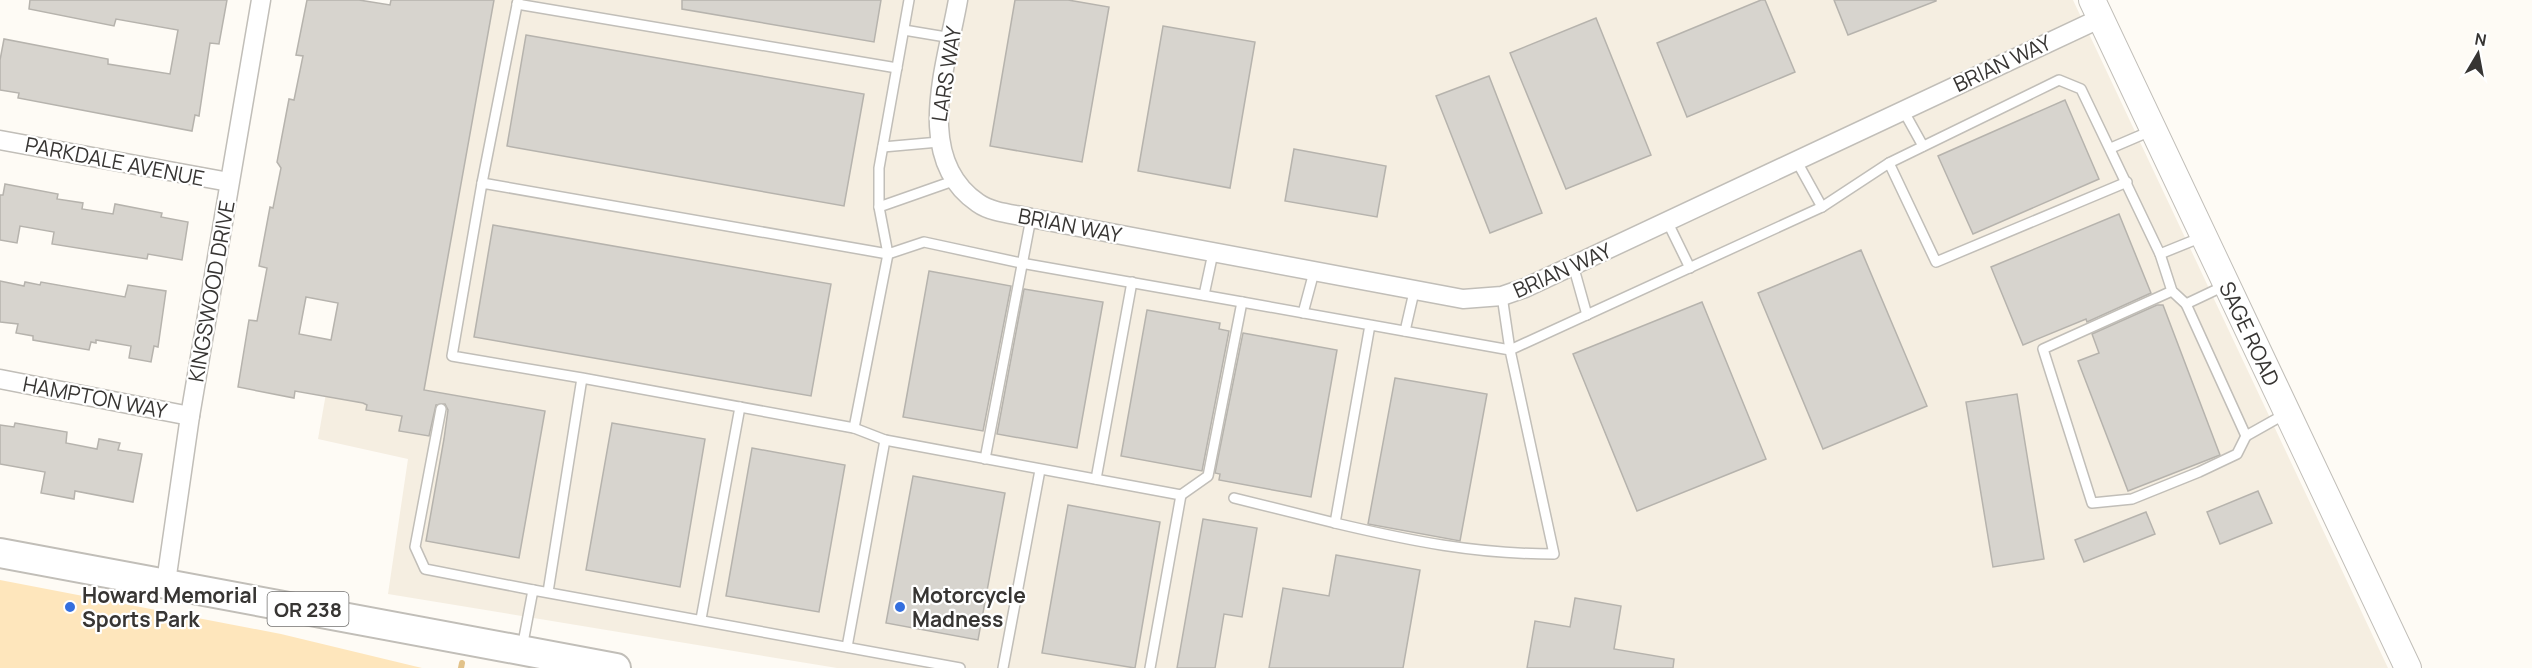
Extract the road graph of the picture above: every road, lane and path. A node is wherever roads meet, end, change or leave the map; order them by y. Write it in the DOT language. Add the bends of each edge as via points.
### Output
graph roads {
  1 [pos="261,0"];
  2 [pos="909,0"];
  3 [pos="958,0"];
  4 [pos="518,2"];
  5 [pos="2096,9"];
  6 [pos="904,30"];
  7 [pos="952,38"];
  8 [pos="897,68"];
  9 [pos="1903,110"];
  10 [pos="2154,129"];
  11 [pos="0,140"];
  12 [pos="939,142"];
  13 [pos="1923,146"];
  14 [pos="883,147"];
  15 [pos="2111,148"];
  16 [pos="1796,160"];
  17 [pos="1889,163"];
  18 [pos="956,180"];
  19 [pos="230,182"];
  20 [pos="2127,182"];
  21 [pos="482,183"];
  22 [pos="879,207"];
  23 [pos="1821,207"];
  24 [pos="1031,218"];
  25 [pos="1666,221"];
  26 [pos="2204,236"];
  27 [pos="1213,253"];
  28 [pos="888,254"];
  29 [pos="2160,254"];
  30 [pos="1021,263"];
  31 [pos="1573,265"];
  32 [pos="1690,268"];
  33 [pos="1314,272"];
  34 [pos="1132,282"];
  35 [pos="2226,285"];
  36 [pos="1414,291"];
  37 [pos="2172,291"];
  38 [pos="1204,295"];
  39 [pos="1502,296"];
  40 [pos="1242,302"];
  41 [pos="2186,304"];
  42 [pos="1303,313"];
  43 [pos="1587,315"];
  44 [pos="1370,325"];
  45 [pos="1405,331"];
  46 [pos="1510,350"];
  47 [pos="582,378"];
  48 [pos="0,379"];
  49 [pos="740,407"];
  50 [pos="441,409"];
  51 [pos="2288,413"];
  52 [pos="190,416"];
  53 [pos="854,428"];
  54 [pos="2246,436"];
  55 [pos="885,440"];
  56 [pos="985,459"];
  57 [pos="1040,470"];
  58 [pos="1096,479"];
  59 [pos="1182,495"];
  60 [pos="1234,498"];
  61 [pos="1335,523"];
  62 [pos="0,553"];
  63 [pos="166,582"];
  64 [pos="533,590"];
  65 [pos="548,592"];
  66 [pos="700,619"];
  67 [pos="847,647"];
  68 [pos="521,650"];
  69 [pos="616,668"];
  70 [pos="960,668"];
  71 [pos="1003,668"];
  72 [pos="1150,668"];
  73 [pos="2408,668"];
  1 -- 19 [label="street, KINGSWOOD DRIVE"];
  2 -- 6 [label="lane"];
  3 -- 7 [label="street, LARS WAY"];
  4 -- 8 [label="lane"];
  4 -- 21 [label="lane"];
  5 -- 9 [label="street, BRIAN WAY"];
  5 -- 10 [label="main road, SAGE ROAD"];
  6 -- 7 [label="lane"];
  6 -- 8 [label="lane"];
  7 -- 12 [label="street, LARS WAY" via="939,109"];
  8 -- 14 [label="lane"];
  9 -- 13 [label="lane"];
  9 -- 16 [label="street, BRIAN WAY"];
  10 -- 15 [label="lane"];
  10 -- 26 [label="main road, SAGE ROAD"];
  11 -- 19 [label="street, PARKDALE AVENUE"];
  12 -- 14 [label="lane"];
  12 -- 18 [label="street, LARS WAY" via="945,165"];
  13 -- 15 [label="lane" via="2059,80 2081,89"];
  13 -- 17 [label="lane"];
  14 -- 22 [label="lane"];
  15 -- 20 [label="lane"];
  16 -- 23 [label="lane"];
  16 -- 25 [label="street, BRIAN WAY"];
  17 -- 20 [label="lane" via="1936,262"];
  17 -- 23 [label="lane"];
  18 -- 22 [label="lane"];
  18 -- 24 [label="street, BRIAN WAY" via="978,203"];
  19 -- 52 [label="street, KINGSWOOD DRIVE"];
  20 -- 29 [label="lane"];
  21 -- 28 [label="lane"];
  21 -- 47 [label="lane" via="452,356"];
  22 -- 28 [label="lane"];
  23 -- 32 [label="lane"];
  24 -- 27 [label="street, BRIAN WAY"];
  24 -- 30 [label="lane"];
  25 -- 31 [label="street, BRIAN WAY"];
  25 -- 32 [label="lane"];
  26 -- 29 [label="lane"];
  26 -- 35 [label="main road, SAGE ROAD"];
  27 -- 33 [label="street, BRIAN WAY"];
  27 -- 38 [label="lane"];
  28 -- 30 [label="lane" via="924,242"];
  28 -- 53 [label="lane"];
  29 -- 37 [label="lane"];
  30 -- 34 [label="lane"];
  30 -- 56 [label="lane"];
  31 -- 39 [label="street, BRIAN WAY"];
  31 -- 43 [label="lane"];
  32 -- 43 [label="lane"];
  33 -- 36 [label="street, BRIAN WAY"];
  33 -- 42 [label="lane"];
  34 -- 38 [label="lane"];
  34 -- 58 [label="lane"];
  35 -- 41 [label="lane"];
  35 -- 51 [label="main road, SAGE ROAD"];
  36 -- 39 [label="street, BRIAN WAY" via="1463,299"];
  36 -- 45 [label="lane"];
  37 -- 41 [label="lane"];
  37 -- 54 [label="lane" via="2043,349 2092,502 2132,499 2199,472 2237,454"];
  38 -- 40 [label="lane"];
  39 -- 46 [label="lane"];
  40 -- 42 [label="lane"];
  40 -- 59 [label="lane" via="1208,476"];
  41 -- 54 [label="lane"];
  42 -- 44 [label="lane"];
  43 -- 46 [label="lane"];
  44 -- 45 [label="lane"];
  44 -- 61 [label="lane"];
  45 -- 46 [label="lane"];
  46 -- 61 [label="lane" via="1554,554 1498,554 1413,542"];
  47 -- 49 [label="lane"];
  47 -- 65 [label="lane"];
  48 -- 52 [label="street, HAMPTON WAY"];
  49 -- 53 [label="lane"];
  49 -- 66 [label="lane"];
  50 -- 64 [label="lane" via="415,546 425,569"];
  51 -- 54 [label="lane"];
  51 -- 73 [label="main road, SAGE ROAD"];
  52 -- 63 [label="street, KINGSWOOD DRIVE"];
  53 -- 55 [label="lane"];
  55 -- 56 [label="lane"];
  55 -- 67 [label="lane"];
  56 -- 57 [label="lane"];
  57 -- 58 [label="lane"];
  57 -- 71 [label="lane"];
  58 -- 59 [label="lane"];
  59 -- 72 [label="lane"];
  60 -- 61 [label="lane"];
  62 -- 63 [label="main road, OR 238"];
  63 -- 68 [label="main road, OR 238"];
  64 -- 65 [label="lane"];
  64 -- 68 [label="lane"];
  65 -- 66 [label="lane"];
  66 -- 67 [label="lane"];
  67 -- 70 [label="lane"];
  68 -- 69 [label="main road, OR 238"];
}
